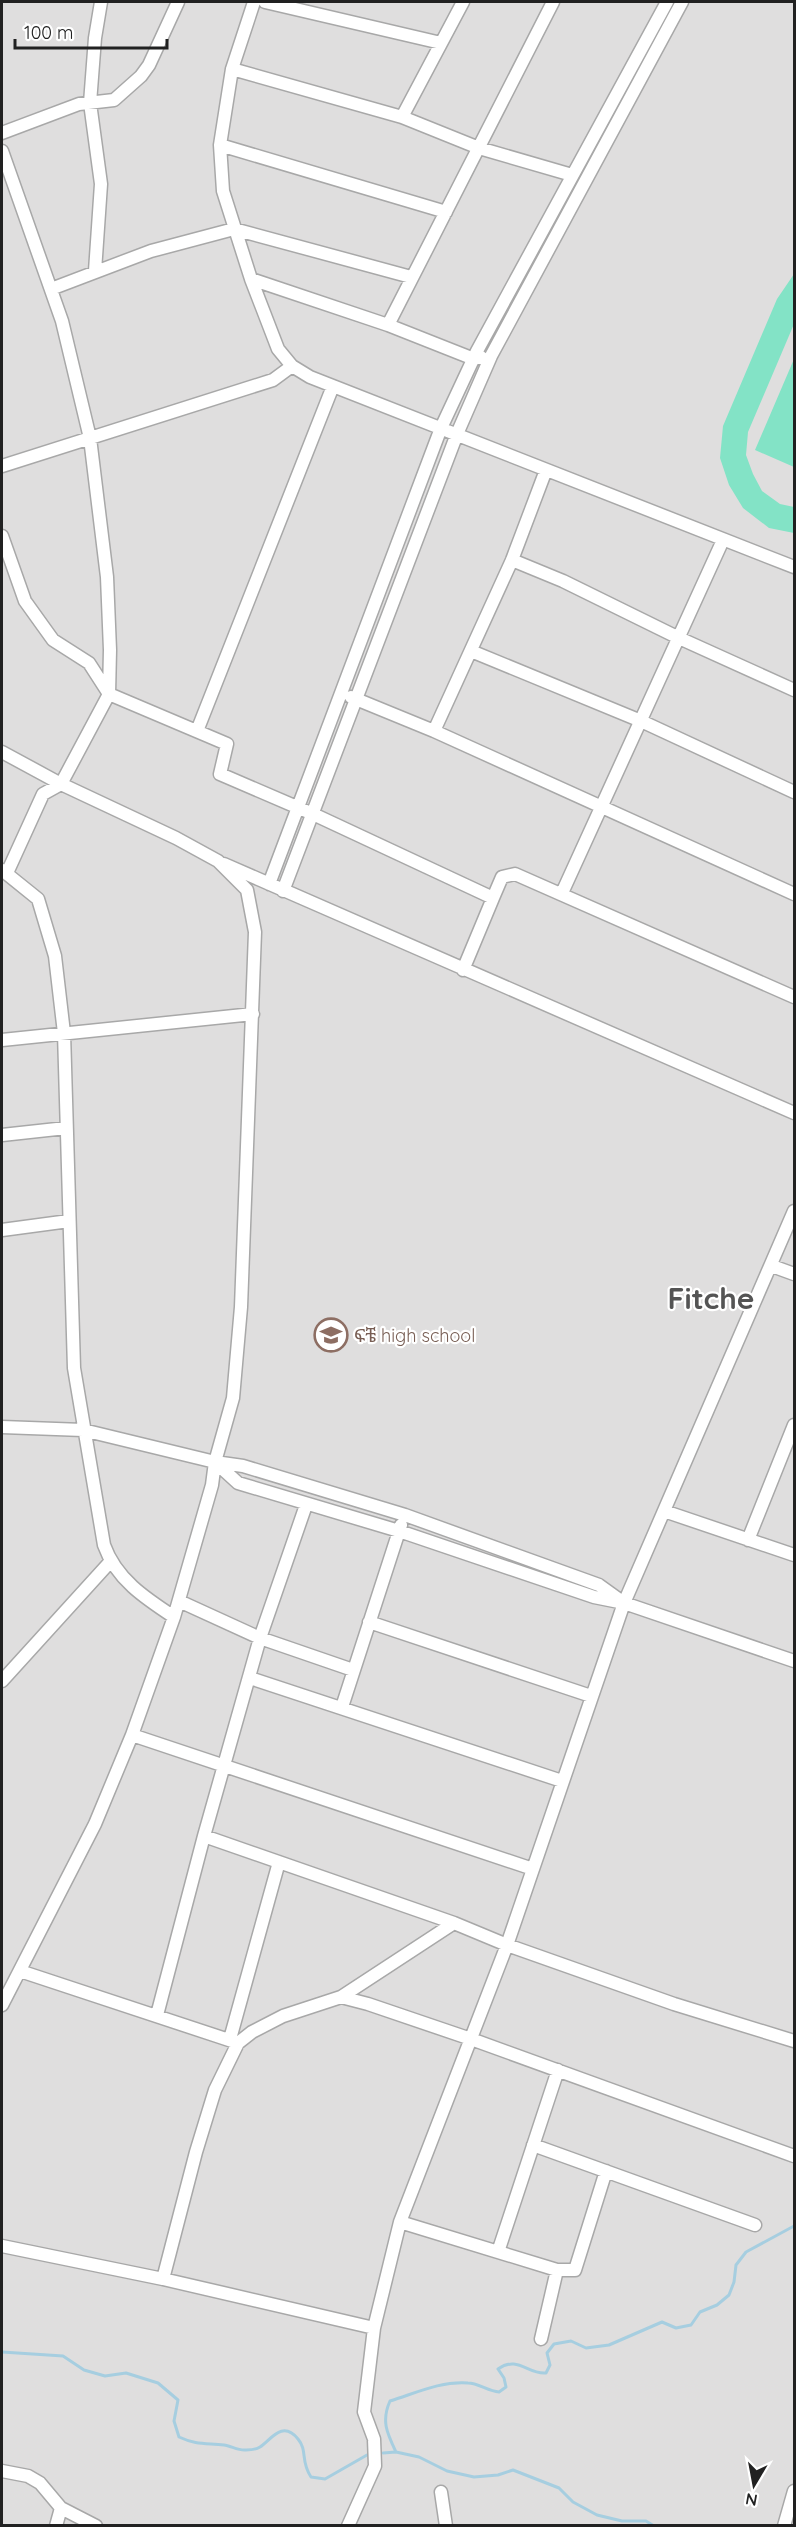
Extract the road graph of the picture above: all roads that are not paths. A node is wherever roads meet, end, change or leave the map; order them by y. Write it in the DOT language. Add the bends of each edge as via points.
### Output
graph roads {
  1 [pos="101,2"];
  2 [pos="178,2"];
  3 [pos="254,2"];
  4 [pos="265,2"];
  5 [pos="463,2"];
  6 [pos="554,2"];
  7 [pos="666,2"];
  8 [pos="682,2"];
  9 [pos="441,43"];
  10 [pos="232,69"];
  11 [pos="90,103"];
  12 [pos="402,117"];
  13 [pos="2,133"];
  14 [pos="220,145"];
  15 [pos="479,148"];
  16 [pos="2,151"];
  17 [pos="572,175"];
  18 [pos="446,212"];
  19 [pos="234,229"];
  20 [pos="95,271"];
  21 [pos="411,278"];
  22 [pos="251,279"];
  23 [pos="51,289"];
  24 [pos="388,325"];
  25 [pos="492,356"];
  26 [pos="474,359"];
  27 [pos="292,366"];
  28 [pos="333,386"];
  29 [pos="441,428"];
  30 [pos="457,434"];
  31 [pos="90,438"];
  32 [pos="2,466"];
  33 [pos="546,470"];
  34 [pos="2,536"];
  35 [pos="723,540"];
  36 [pos="512,560"];
  37 [pos="795,567"];
  38 [pos="679,638"];
  39 [pos="471,651"];
  40 [pos="795,690"];
  41 [pos="342,693"];
  42 [pos="109,694"];
  43 [pos="357,699"];
  44 [pos="641,721"];
  45 [pos="197,731"];
  46 [pos="435,731"];
  47 [pos="2,753"];
  48 [pos="61,784"];
  49 [pos="795,792"];
  50 [pos="601,807"];
  51 [pos="298,808"];
  52 [pos="312,814"];
  53 [pos="218,861"];
  54 [pos="4,872"];
  55 [pos="269,884"];
  56 [pos="283,891"];
  57 [pos="562,893"];
  58 [pos="795,894"];
  59 [pos="493,898"];
  60 [pos="463,970"];
  61 [pos="795,997"];
  62 [pos="253,1014"];
  63 [pos="64,1033"];
  64 [pos="2,1040"];
  65 [pos="795,1113"];
  66 [pos="66,1128"];
  67 [pos="2,1135"];
  68 [pos="795,1211"];
  69 [pos="69,1221"];
  70 [pos="2,1230"];
  71 [pos="772,1266"];
  72 [pos="795,1274"];
  73 [pos="795,1425"];
  74 [pos="2,1427"];
  75 [pos="83,1430"];
  76 [pos="789,1454"];
  77 [pos="215,1462"];
  78 [pos="306,1505"];
  79 [pos="664,1511"];
  80 [pos="405,1515"];
  81 [pos="399,1532"];
  82 [pos="748,1540"];
  83 [pos="795,1555"];
  84 [pos="110,1562"];
  85 [pos="179,1601"];
  86 [pos="624,1603"];
  87 [pos="174,1617"];
  88 [pos="369,1622"];
  89 [pos="260,1638"];
  90 [pos="795,1661"];
  91 [pos="353,1670"];
  92 [pos="250,1678"];
  93 [pos="2,1681"];
  94 [pos="591,1696"];
  95 [pos="342,1707"];
  96 [pos="132,1735"];
  97 [pos="224,1766"];
  98 [pos="562,1781"];
  99 [pos="204,1836"];
  100 [pos="279,1862"];
  101 [pos="533,1869"];
  102 [pos="454,1923"];
  103 [pos="507,1945"];
  104 [pos="20,1971"];
  105 [pos="341,1998"];
  106 [pos="2,2006"];
  107 [pos="157,2015"];
  108 [pos="471,2039"];
  109 [pos="234,2041"];
  110 [pos="795,2041"];
  111 [pos="558,2070"];
  112 [pos="533,2145"];
  113 [pos="795,2156"];
  114 [pos="606,2171"];
  115 [pos="400,2222"];
  116 [pos="755,2225"];
  117 [pos="2,2246"];
  118 [pos="498,2252"];
  119 [pos="557,2270"];
  120 [pos="163,2279"];
  121 [pos="375,2328"];
  122 [pos="541,2339"];
  123 [pos="2,2471"];
  124 [pos="795,2491"];
  125 [pos="441,2492"];
  126 [pos="61,2508"];
  127 [pos="56,2526"];
  128 [pos="96,2526"];
  129 [pos="348,2526"];
  130 [pos="446,2526"];
  131 [pos="784,2526"];
  1 -- 11 [label="street" via="94,38"];
  2 -- 11 [label="street" via="141,76 114,100"];
  3 -- 10 [label="street"];
  4 -- 9 [label="street"];
  5 -- 9 [label="street"];
  6 -- 15 [label="street"];
  7 -- 17 [label="street"];
  8 -- 25 [label="street"];
  9 -- 12 [label="street"];
  10 -- 12 [label="street"];
  10 -- 14 [label="street"];
  11 -- 13 [label="street"];
  11 -- 20 [label="street" via="101,184"];
  12 -- 15 [label="street"];
  14 -- 18 [label="street"];
  14 -- 19 [label="street" via="222,191"];
  15 -- 17 [label="street"];
  15 -- 18 [label="street"];
  16 -- 23 [label="street"];
  17 -- 26 [label="street"];
  18 -- 21 [label="street"];
  19 -- 20 [label="street"];
  19 -- 21 [label="street"];
  19 -- 22 [label="street"];
  20 -- 23 [label="street"];
  21 -- 24 [label="street"];
  22 -- 24 [label="street"];
  22 -- 27 [label="street" via="278,349"];
  23 -- 31 [label="street"];
  24 -- 26 [label="street"];
  25 -- 26 [label="street"];
  25 -- 30 [label="street"];
  26 -- 29 [label="street"];
  27 -- 28 [label="street"];
  27 -- 31 [label="street" via="273,380"];
  28 -- 29 [label="street"];
  28 -- 45 [label="street"];
  29 -- 30 [label="street"];
  29 -- 41 [label="street"];
  30 -- 33 [label="street"];
  30 -- 43 [label="street"];
  31 -- 32 [label="street"];
  31 -- 42 [label="street" via="107,577"];
  33 -- 35 [label="street"];
  33 -- 36 [label="street"];
  34 -- 42 [label="street" via="25,601 53,640 89,663"];
  35 -- 37 [label="street"];
  35 -- 38 [label="street"];
  36 -- 38 [label="street"];
  36 -- 39 [label="street"];
  38 -- 40 [label="street"];
  38 -- 44 [label="street"];
  39 -- 44 [label="street"];
  39 -- 46 [label="street"];
  41 -- 43 [label="street"];
  41 -- 51 [label="street"];
  42 -- 45 [label="street"];
  42 -- 48 [label="street"];
  43 -- 46 [label="street"];
  43 -- 52 [label="street"];
  44 -- 49 [label="street"];
  44 -- 50 [label="street"];
  45 -- 51 [label="street" via="227,744 219,774"];
  46 -- 50 [label="street"];
  47 -- 48 [label="street"];
  48 -- 53 [label="street"];
  48 -- 54 [label="street" via="43,794"];
  50 -- 57 [label="street"];
  50 -- 58 [label="street"];
  51 -- 52 [label="street"];
  51 -- 55 [label="street"];
  52 -- 56 [label="street"];
  52 -- 59 [label="street"];
  53 -- 55 [label="street"];
  53 -- 62 [label="street" via="247,890 255,932"];
  54 -- 63 [label="street" via="38,899 55,956"];
  55 -- 56 [label="street"];
  56 -- 60 [label="street"];
  57 -- 59 [label="street" via="515,874 502,876"];
  57 -- 61 [label="street"];
  59 -- 60 [label="street"];
  60 -- 65 [label="street"];
  62 -- 63 [label="street"];
  62 -- 77 [label="street" via="240,1319 233,1398"];
  63 -- 64 [label="street"];
  63 -- 66 [label="street"];
  66 -- 67 [label="street"];
  66 -- 69 [label="street"];
  68 -- 71 [label="street"];
  69 -- 70 [label="street"];
  69 -- 75 [label="street" via="74,1368"];
  71 -- 72 [label="street"];
  71 -- 79 [label="street"];
  73 -- 76 [label="street"];
  74 -- 75 [label="street"];
  75 -- 77 [label="street"];
  75 -- 84 [label="street"];
  76 -- 82 [label="street"];
  77 -- 78 [label="street" via="238,1483"];
  77 -- 80 [label="street" via="243,1466"];
  77 -- 85 [label="street"];
  78 -- 81 [label="street"];
  78 -- 89 [label="street"];
  79 -- 82 [label="street"];
  79 -- 86 [label="street"];
  80 -- 81 [label="street"];
  80 -- 86 [label="street" via="599,1585"];
  81 -- 86 [label="street" via="594,1597"];
  81 -- 88 [label="street"];
  82 -- 83 [label="street"];
  84 -- 87 [label="street" via="141,1596"];
  84 -- 93 [label="street"];
  85 -- 87 [label="street"];
  85 -- 89 [label="street"];
  86 -- 90 [label="street"];
  86 -- 94 [label="street"];
  87 -- 96 [label="street"];
  88 -- 91 [label="street"];
  88 -- 94 [label="street"];
  89 -- 91 [label="street"];
  89 -- 92 [label="street"];
  91 -- 95 [label="street"];
  92 -- 95 [label="street"];
  92 -- 97 [label="street"];
  94 -- 98 [label="street"];
  95 -- 98 [label="street"];
  96 -- 97 [label="street"];
  96 -- 104 [label="street" via="95,1824"];
  97 -- 99 [label="street"];
  97 -- 101 [label="street"];
  98 -- 101 [label="street"];
  99 -- 100 [label="street"];
  99 -- 107 [label="street"];
  100 -- 102 [label="street"];
  100 -- 109 [label="street"];
  101 -- 103 [label="street"];
  102 -- 103 [label="street"];
  102 -- 105 [label="street"];
  103 -- 108 [label="street"];
  103 -- 110 [label="street" via="674,2004"];
  104 -- 106 [label="street"];
  104 -- 107 [label="street"];
  105 -- 108 [label="street"];
  105 -- 109 [label="street" via="283,2016"];
  107 -- 109 [label="street"];
  108 -- 111 [label="street"];
  108 -- 115 [label="street"];
  109 -- 120 [label="street" via="196,2152"];
  111 -- 112 [label="street"];
  111 -- 113 [label="street"];
  112 -- 114 [label="street"];
  112 -- 118 [label="street"];
  114 -- 116 [label="street"];
  114 -- 119 [label="street" via="575,2270"];
  115 -- 118 [label="street"];
  115 -- 121 [label="street"];
  117 -- 120 [label="street"];
  118 -- 119 [label="street"];
  119 -- 122 [label="street"];
  120 -- 121 [label="street"];
  121 -- 129 [label="street" via="364,2412 374,2439 375,2466"];
  123 -- 126 [label="street" via="28,2476 40,2483"];
  124 -- 131 [label="street"];
  125 -- 130 [label="street"];
  126 -- 127 [label="street"];
  126 -- 128 [label="street"];
}
